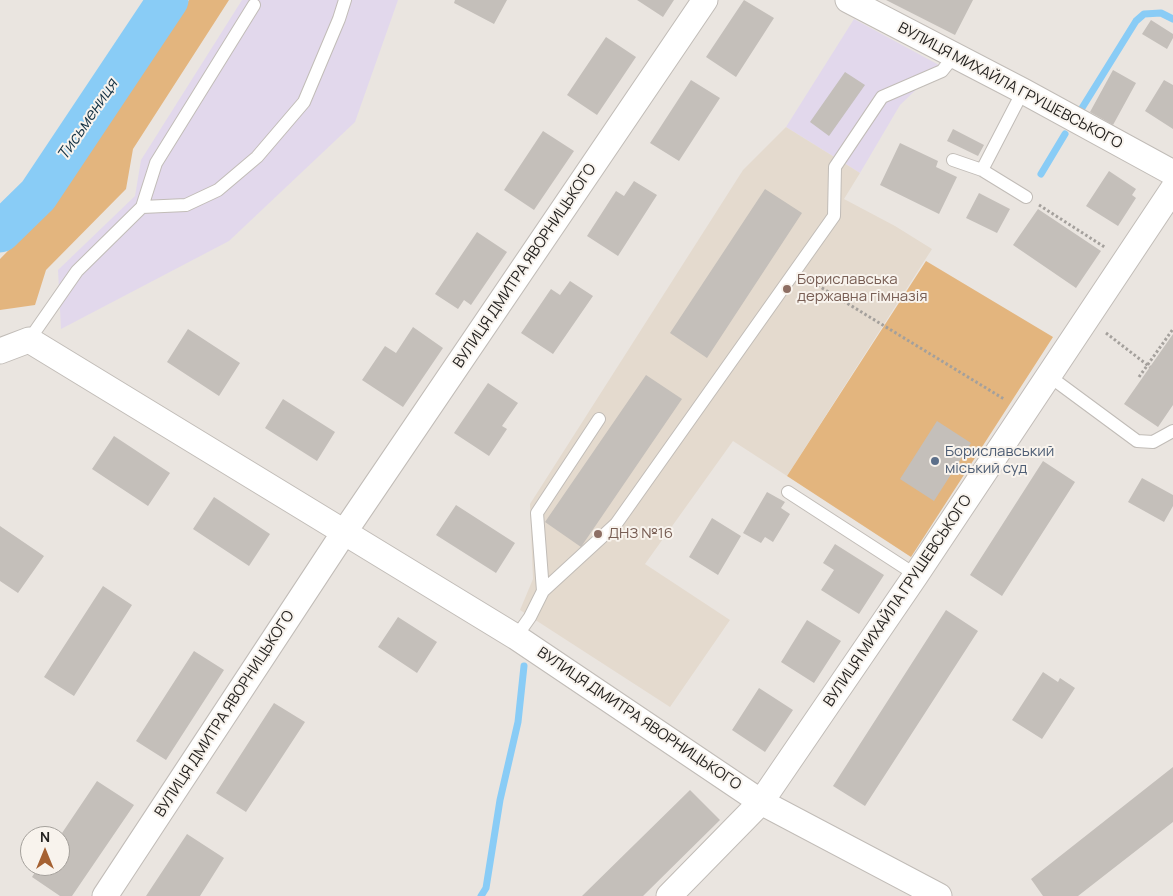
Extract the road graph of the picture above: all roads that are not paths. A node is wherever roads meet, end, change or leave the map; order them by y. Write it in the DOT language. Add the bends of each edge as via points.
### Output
graph roads {
  1 [pos="345,0"];
  2 [pos="705,0"];
  3 [pos="848,0"];
  4 [pos="254,6"];
  5 [pos="954,56"];
  6 [pos="1023,91"];
  7 [pos="953,160"];
  8 [pos="982,170"];
  9 [pos="1173,173"];
  10 [pos="1173,189"];
  11 [pos="1026,197"];
  12 [pos="142,207"];
  13 [pos="29,340"];
  14 [pos="0,351"];
  15 [pos="1049,376"];
  16 [pos="599,418"];
  17 [pos="1173,431"];
  18 [pos="788,492"];
  19 [pos="345,531"];
  20 [pos="916,575"];
  21 [pos="543,591"];
  22 [pos="516,637"];
  23 [pos="761,802"];
  24 [pos="105,896"];
  25 [pos="669,896"];
  26 [pos="939,896"];
  1 -- 12 [label="lane" via="304,102 257,157 218,190 186,205"];
  2 -- 19 [label="street, ВУЛИЦЯ ДМИТРА ЯВОРНИЦЬКОГО"];
  3 -- 5 [label="street, ВУЛИЦЯ МИХАЙЛА ГРУШЕВСЬКОГО"];
  4 -- 12 [label="lane" via="156,163"];
  5 -- 6 [label="street, ВУЛИЦЯ МИХАЙЛА ГРУШЕВСЬКОГО"];
  5 -- 21 [label="lane" via="942,71 882,97 835,167 834,216 796,272 616,524"];
  6 -- 8 [label="lane"];
  6 -- 9 [label="street, ВУЛИЦЯ МИХАЙЛА ГРУШЕВСЬКОГО"];
  7 -- 8 [label="lane"];
  8 -- 11 [label="lane"];
  10 -- 15 [label="street, ВУЛИЦЯ МИХАЙЛА ГРУШЕВСЬКОГО"];
  12 -- 13 [label="lane" via="77,271"];
  13 -- 14 [label="street"];
  13 -- 19 [label="street, ВУЛИЦЯ ДМИТРА ЯВОРНИЦЬКОГО"];
  15 -- 17 [label="lane" via="1137,441 1153,442"];
  15 -- 20 [label="street, ВУЛИЦЯ МИХАЙЛА ГРУШЕВСЬКОГО"];
  16 -- 21 [label="lane" via="537,513"];
  18 -- 20 [label="lane"];
  19 -- 22 [label="street, ВУЛИЦЯ ДМИТРА ЯВОРНИЦЬКОГО"];
  19 -- 24 [label="street, ВУЛИЦЯ ДМИТРА ЯВОРНИЦЬКОГО"];
  20 -- 23 [label="street, ВУЛИЦЯ МИХАЙЛА ГРУШЕВСЬКОГО"];
  21 -- 22 [label="lane"];
  22 -- 23 [label="street, ВУЛИЦЯ ДМИТРА ЯВОРНИЦЬКОГО"];
  23 -- 25 [label="street, ВУЛИЦЯ МИХАЙЛА ГРУШЕВСЬКОГО"];
  23 -- 26 [label="street, ВУЛИЦЯ ДМИТРА ЯВОРНИЦЬКОГО"];
}
